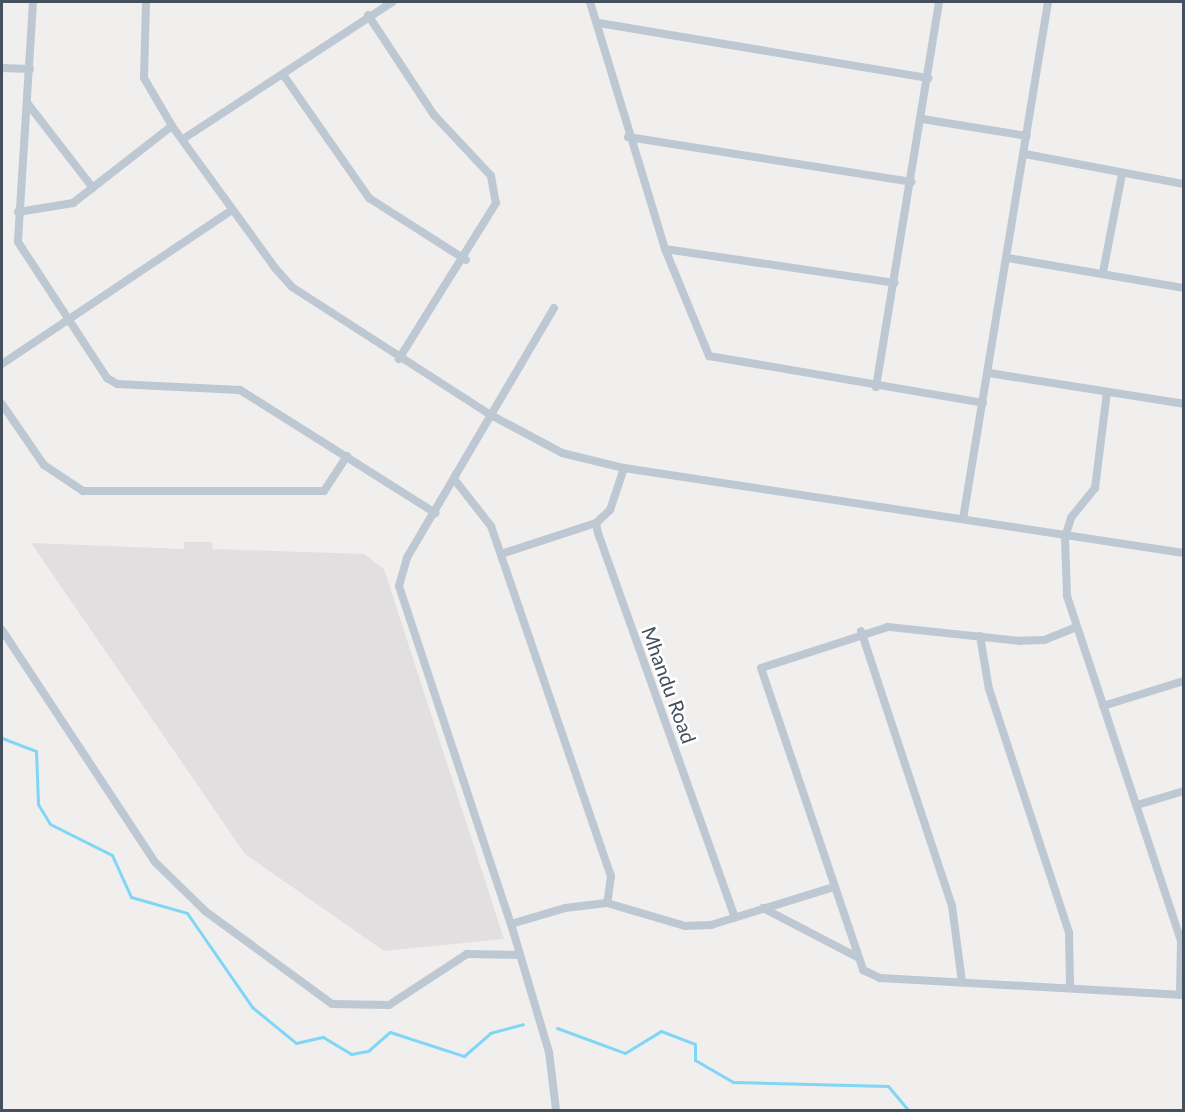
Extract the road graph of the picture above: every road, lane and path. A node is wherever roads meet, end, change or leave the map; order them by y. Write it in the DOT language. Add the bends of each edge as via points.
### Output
graph roads {
  1 [pos="33,2"];
  2 [pos="146,2"];
  3 [pos="392,2"];
  4 [pos="590,2"];
  5 [pos="939,2"];
  6 [pos="1048,2"];
  7 [pos="368,15"];
  8 [pos="598,23"];
  9 [pos="2,68"];
  10 [pos="30,69"];
  11 [pos="284,76"];
  12 [pos="928,78"];
  13 [pos="28,104"];
  14 [pos="922,119"];
  15 [pos="172,126"];
  16 [pos="1027,136"];
  17 [pos="628,137"];
  18 [pos="183,140"];
  19 [pos="1025,154"];
  20 [pos="1122,174"];
  21 [pos="911,182"];
  22 [pos="1184,184"];
  23 [pos="93,188"];
  24 [pos="232,210"];
  25 [pos="18,212"];
  26 [pos="665,249"];
  27 [pos="1008,258"];
  28 [pos="466,260"];
  29 [pos="1103,272"];
  30 [pos="894,283"];
  31 [pos="1184,288"];
  32 [pos="554,308"];
  33 [pos="69,321"];
  34 [pos="399,358"];
  35 [pos="2,364"];
  36 [pos="989,373"];
  37 [pos="876,387"];
  38 [pos="1107,392"];
  39 [pos="983,403"];
  40 [pos="2,404"];
  41 [pos="1184,405"];
  42 [pos="489,414"];
  43 [pos="347,456"];
  44 [pos="624,468"];
  45 [pos="454,479"];
  46 [pos="435,513"];
  47 [pos="963,519"];
  48 [pos="596,523"];
  49 [pos="1065,538"];
  50 [pos="501,554"];
  51 [pos="1184,554"];
  52 [pos="1074,628"];
  53 [pos="2,630"];
  54 [pos="861,631"];
  55 [pos="980,636"];
  56 [pos="1184,681"];
  57 [pos="1103,706"];
  58 [pos="1184,791"];
  59 [pos="1137,805"];
  60 [pos="834,887"];
  61 [pos="607,903"];
  62 [pos="763,908"];
  63 [pos="735,917"];
  64 [pos="511,924"];
  65 [pos="520,955"];
  66 [pos="857,957"];
  67 [pos="962,982"];
  68 [pos="1070,987"];
  69 [pos="1182,995"];
  70 [pos="557,1110"];
  1 -- 10 [label="street"];
  2 -- 15 [label="street" via="144,78"];
  3 -- 7 [label="street"];
  4 -- 8 [label="street"];
  5 -- 12 [label="street"];
  6 -- 16 [label="street"];
  7 -- 11 [label="street"];
  7 -- 28 [label="street" via="434,115 491,176 496,203"];
  8 -- 12 [label="street"];
  8 -- 17 [label="street"];
  9 -- 10 [label="street"];
  10 -- 13 [label="street"];
  11 -- 18 [label="street"];
  11 -- 28 [label="street" via="369,198"];
  12 -- 14 [label="street"];
  13 -- 23 [label="street"];
  13 -- 25 [label="street"];
  14 -- 16 [label="street"];
  14 -- 21 [label="street"];
  15 -- 18 [label="street"];
  15 -- 23 [label="street"];
  16 -- 19 [label="street"];
  17 -- 21 [label="street"];
  17 -- 26 [label="street"];
  18 -- 24 [label="street"];
  19 -- 20 [label="street"];
  19 -- 27 [label="street"];
  20 -- 22 [label="street"];
  20 -- 29 [label="street"];
  21 -- 30 [label="street"];
  23 -- 25 [label="street" via="73,203"];
  24 -- 33 [label="street"];
  24 -- 34 [label="street" via="292,286"];
  25 -- 33 [label="street" via="24,255"];
  26 -- 30 [label="street"];
  26 -- 37 [label="street" via="709,356"];
  27 -- 29 [label="street"];
  27 -- 36 [label="street"];
  28 -- 34 [label="street"];
  29 -- 31 [label="street"];
  30 -- 37 [label="street"];
  32 -- 42 [label="street"];
  33 -- 35 [label="street"];
  33 -- 43 [label="street" via="107,378 117,384 240,390"];
  34 -- 42 [label="street"];
  36 -- 38 [label="street"];
  36 -- 39 [label="street"];
  37 -- 39 [label="street"];
  38 -- 41 [label="street"];
  38 -- 49 [label="street" via="1095,488 1071,518"];
  39 -- 47 [label="street"];
  40 -- 43 [label="street" via="44,465 83,491 324,491"];
  42 -- 44 [label="street" via="562,453"];
  42 -- 45 [label="street"];
  43 -- 46 [label="street"];
  44 -- 47 [label="street"];
  44 -- 48 [label="street" via="610,510"];
  45 -- 46 [label="street"];
  45 -- 50 [label="street" via="483,511"];
  46 -- 64 [label="street" via="407,558 399,586"];
  47 -- 49 [label="street"];
  48 -- 50 [label="street"];
  48 -- 63 [label="street, Mhandu Road"];
  49 -- 51 [label="street"];
  49 -- 52 [label="street"];
  50 -- 61 [label="street" via="611,876"];
  52 -- 55 [label="street" via="1044,640"];
  52 -- 57 [label="street"];
  53 -- 65 [label="street" via="155,862 197,904 332,1004 388,1005 467,954"];
  54 -- 55 [label="street" via="927,628"];
  54 -- 60 [label="street" via="761,668"];
  54 -- 67 [label="street" via="952,906"];
  55 -- 68 [label="street" via="989,689 1069,933"];
  56 -- 57 [label="street"];
  57 -- 59 [label="street"];
  58 -- 59 [label="street"];
  59 -- 69 [label="street" via="1181,941"];
  60 -- 62 [label="street"];
  60 -- 66 [label="street"];
  61 -- 63 [label="street" via="685,926"];
  61 -- 64 [label="street" via="565,908"];
  62 -- 63 [label="street"];
  62 -- 66 [label="street"];
  64 -- 65 [label="street"];
  65 -- 70 [label="street" via="549,1052"];
  66 -- 67 [label="street" via="863,970 880,978"];
  67 -- 68 [label="street"];
  68 -- 69 [label="street"];
}
